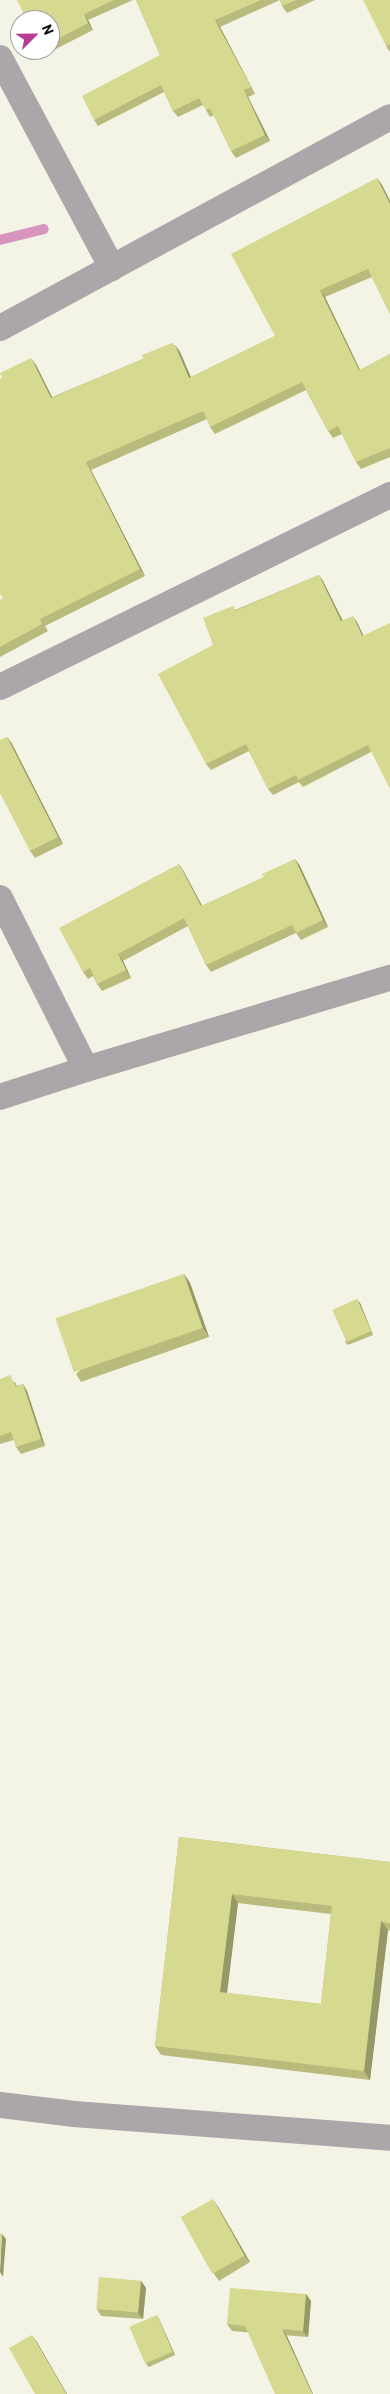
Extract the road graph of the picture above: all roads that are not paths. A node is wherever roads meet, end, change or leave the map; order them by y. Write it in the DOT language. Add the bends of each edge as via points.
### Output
graph roads {
  1 [pos="0,58"];
  2 [pos="390,117"];
  3 [pos="112,268"];
  4 [pos="0,328"];
  5 [pos="390,495"];
  6 [pos="0,687"];
  7 [pos="0,898"];
  8 [pos="390,978"];
  9 [pos="86,1069"];
  10 [pos="0,1098"];
  11 [pos="0,2105"];
  12 [pos="390,2138"];
  1 -- 3 [label="street"];
  2 -- 3 [label="street"];
  3 -- 4 [label="street"];
  5 -- 6 [label="street"];
  7 -- 9 [label="street"];
  8 -- 9 [label="street"];
  9 -- 10 [label="street"];
  11 -- 12 [label="street" via="74,2114"];
}
